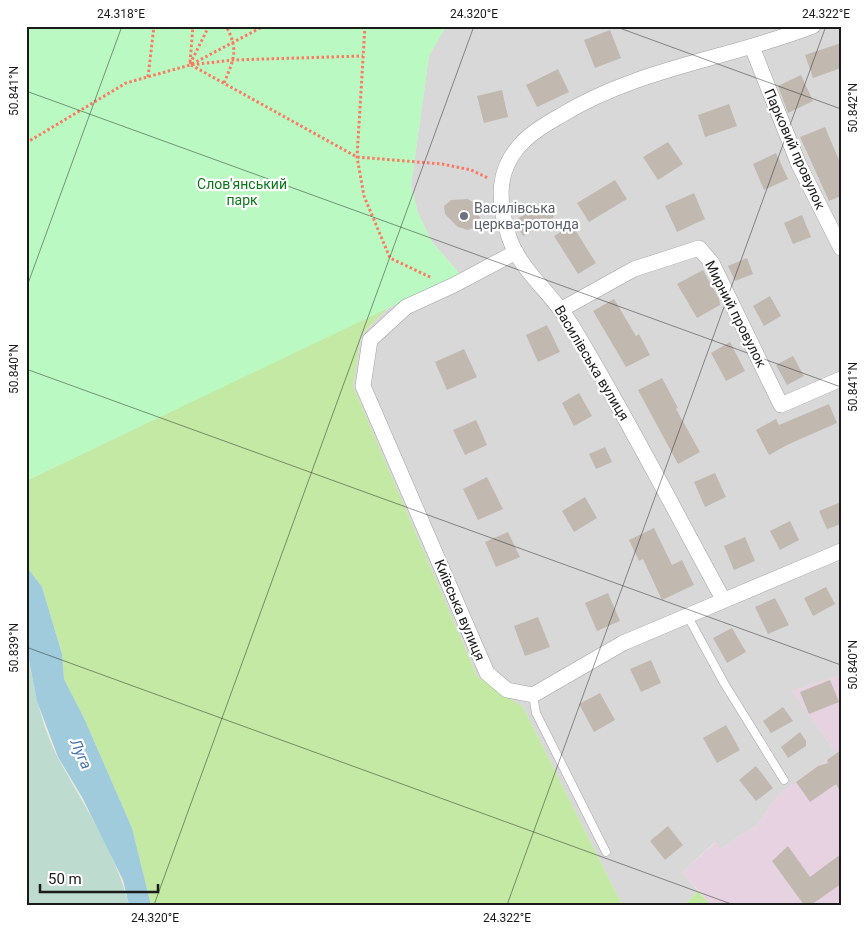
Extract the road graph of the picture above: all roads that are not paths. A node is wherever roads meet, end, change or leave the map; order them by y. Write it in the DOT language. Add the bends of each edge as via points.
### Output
graph roads {
  1 [pos="813,26"];
  2 [pos="752,47"];
  3 [pos="841,248"];
  4 [pos="516,252"];
  5 [pos="562,309"];
  6 [pos="841,379"];
  7 [pos="841,551"];
  8 [pos="723,599"];
  9 [pos="687,614"];
  10 [pos="534,695"];
  11 [pos="784,780"];
  12 [pos="606,852"];
  1 -- 2 [label="street, Василівська вулиця"];
  2 -- 3 [label="street, Парковий провулок" via="799,165"];
  2 -- 4 [label="street, Василівська вулиця" via="625,83 598,94 526,138 506,163 500,189 505,222"];
  4 -- 5 [label="street, Василівська вулиця"];
  4 -- 10 [label="street, Київська вулиця" via="406,307 370,340 363,386 487,673 507,690"];
  5 -- 6 [label="street, Мирний провулок" via="634,269 699,248 712,262 781,405"];
  5 -- 8 [label="street, Василівська вулиця" via="614,396"];
  7 -- 8 [label="street"];
  8 -- 9 [label="street"];
  9 -- 10 [label="street" via="623,643"];
  9 -- 11 [label="lane" via="724,683"];
  10 -- 12 [label="lane" via="536,713"];
}
